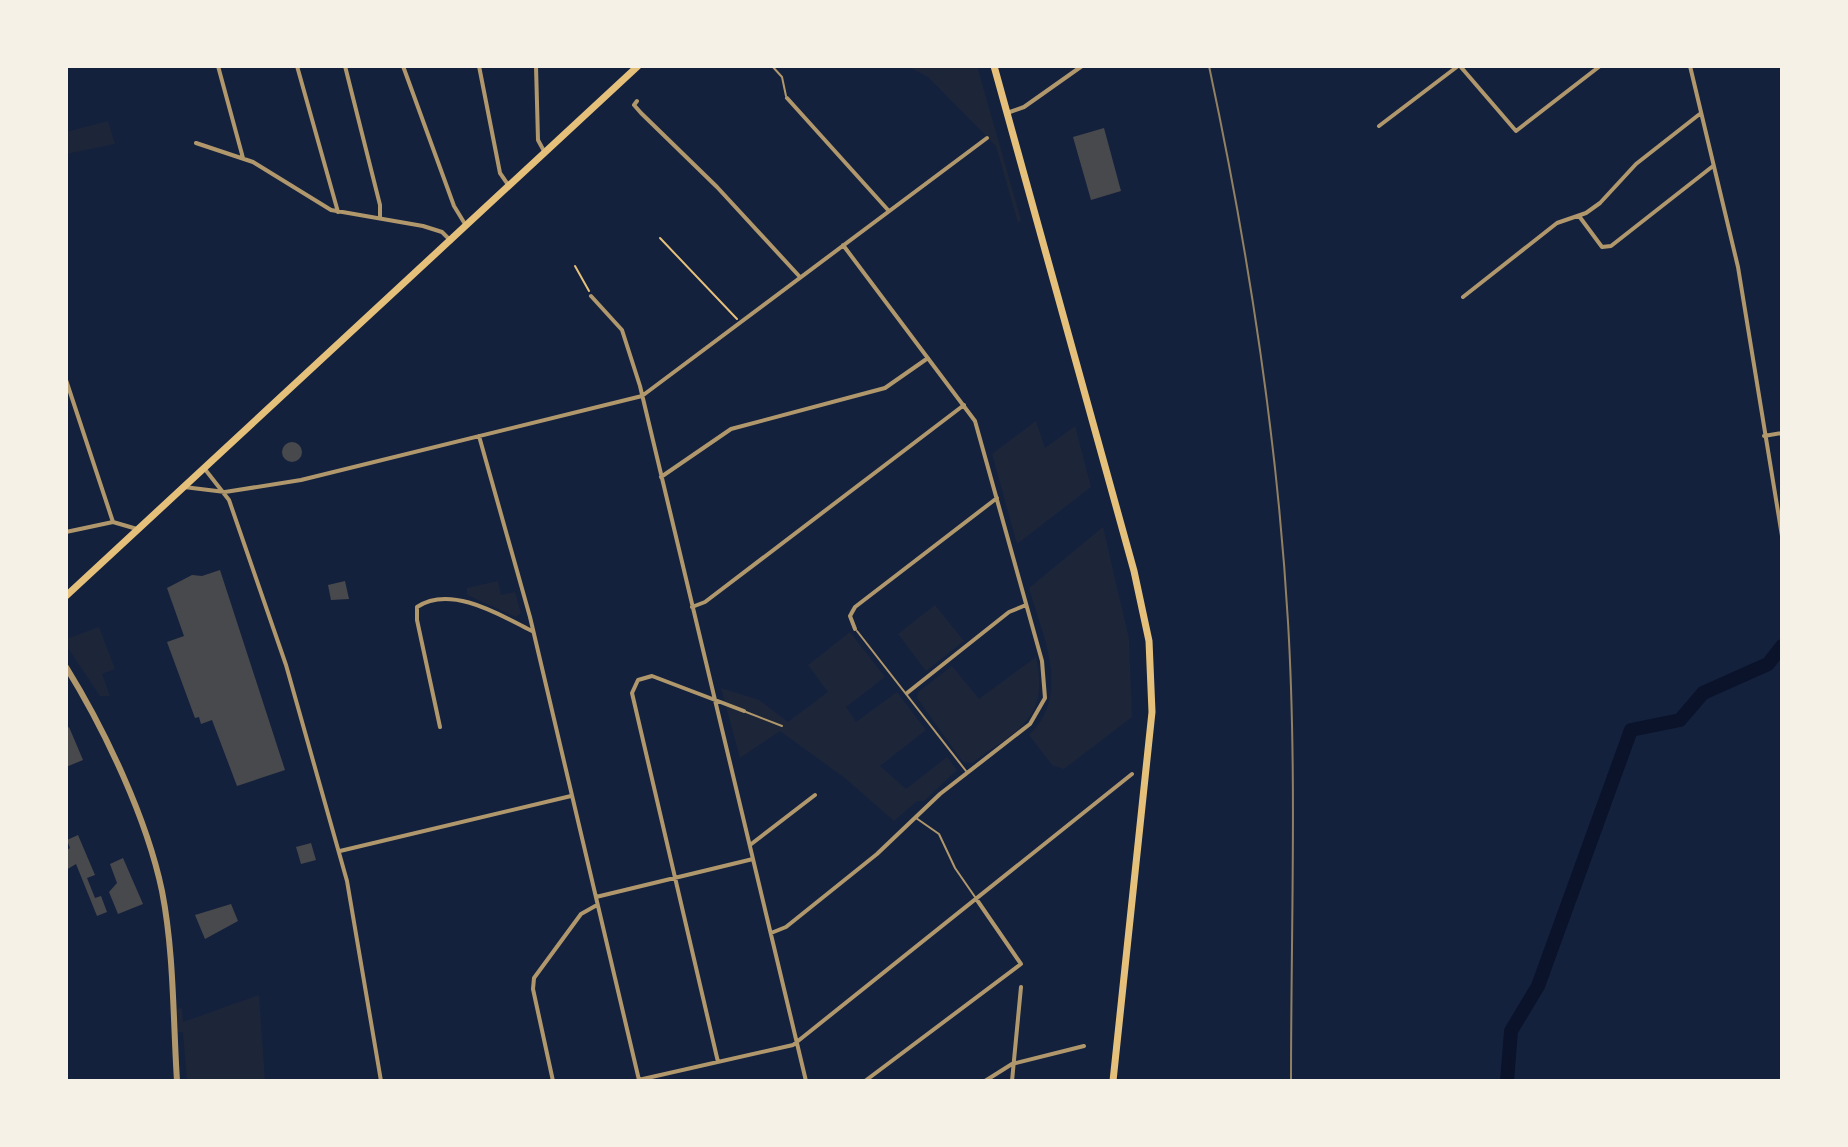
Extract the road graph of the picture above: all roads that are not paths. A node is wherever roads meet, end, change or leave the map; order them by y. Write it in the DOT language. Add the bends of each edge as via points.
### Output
graph roads {
  1 [pos="218,66"];
  2 [pos="297,66"];
  3 [pos="345,66"];
  4 [pos="403,66"];
  5 [pos="479,66"];
  6 [pos="536,66"];
  7 [pos="638,66"];
  8 [pos="772,66"];
  9 [pos="994,66"];
  10 [pos="1082,66"];
  11 [pos="1459,66"];
  12 [pos="1600,66"];
  13 [pos="1690,66"];
  14 [pos="787,98"];
  15 [pos="637,101"];
  16 [pos="1007,113"];
  17 [pos="1701,113"];
  18 [pos="1379,126"];
  19 [pos="987,138"];
  20 [pos="196,143"];
  21 [pos="545,153"];
  22 [pos="243,158"];
  23 [pos="1714,166"];
  24 [pos="509,186"];
  25 [pos="888,210"];
  26 [pos="338,212"];
  27 [pos="1579,216"];
  28 [pos="380,217"];
  29 [pos="467,225"];
  30 [pos="451,241"];
  31 [pos="843,245"];
  32 [pos="800,277"];
  33 [pos="591,296"];
  34 [pos="1463,297"];
  35 [pos="928,358"];
  36 [pos="66,380"];
  37 [pos="642,396"];
  38 [pos="964,405"];
  39 [pos="1782,433"];
  40 [pos="479,436"];
  41 [pos="1764,436"];
  42 [pos="204,468"];
  43 [pos="661,477"];
  44 [pos="184,487"];
  45 [pos="225,492"];
  46 [pos="997,498"];
  47 [pos="113,522"];
  48 [pos="137,530"];
  49 [pos="66,532"];
  50 [pos="1782,536"];
  51 [pos="67,593"];
  52 [pos="1026,605"];
  53 [pos="692,607"];
  54 [pos="855,629"];
  55 [pos="532,631"];
  56 [pos="67,669"];
  57 [pos="907,693"];
  58 [pos="715,700"];
  59 [pos="744,711"];
  60 [pos="782,726"];
  61 [pos="440,727"];
  62 [pos="967,772"];
  63 [pos="1132,774"];
  64 [pos="815,795"];
  65 [pos="571,796"];
  66 [pos="915,817"];
  67 [pos="750,845"];
  68 [pos="339,851"];
  69 [pos="753,859"];
  70 [pos="674,878"];
  71 [pos="595,897"];
  72 [pos="977,900"];
  73 [pos="597,905"];
  74 [pos="771,933"];
  75 [pos="1021,987"];
  76 [pos="797,1039"];
  77 [pos="1084,1046"];
  78 [pos="718,1062"];
  79 [pos="1012,1064"];
  80 [pos="636,1080"];
  81 [pos="177,1081"];
  82 [pos="381,1081"];
  83 [pos="553,1081"];
  84 [pos="806,1081"];
  85 [pos="865,1081"];
  86 [pos="985,1081"];
  87 [pos="1012,1081"];
  88 [pos="1113,1081"];
  1 -- 22 [label="street"];
  2 -- 26 [label="street"];
  3 -- 28 [label="street"];
  4 -- 29 [label="street" via="454,206"];
  5 -- 24 [label="street" via="500,173"];
  6 -- 21 [label="street" via="538,140"];
  7 -- 21 [label="main road"];
  8 -- 14 [label="lane" via="782,77"];
  9 -- 16 [label="main road"];
  10 -- 16 [label="street"];
  11 -- 12 [label="street" via="1516,131"];
  11 -- 18 [label="street"];
  13 -- 17 [label="street"];
  14 -- 25 [label="street"];
  15 -- 32 [label="street" via="634,105"];
  16 -- 88 [label="main road" via="1134,571 1150,648 1150,735"];
  17 -- 23 [label="street"];
  17 -- 27 [label="street"];
  19 -- 25 [label="street"];
  20 -- 22 [label="street"];
  21 -- 24 [label="main road"];
  22 -- 26 [label="street"];
  23 -- 27 [label="street" via="1611,246 1602,247"];
  23 -- 41 [label="street" via="1738,267"];
  24 -- 29 [label="main road"];
  25 -- 31 [label="street"];
  26 -- 28 [label="street"];
  27 -- 34 [label="street" via="1557,223"];
  28 -- 30 [label="street" via="435,229"];
  29 -- 30 [label="main road"];
  30 -- 42 [label="main road"];
  31 -- 32 [label="street"];
  31 -- 35 [label="street"];
  32 -- 37 [label="street"];
  33 -- 37 [label="street" via="622,330"];
  35 -- 38 [label="street"];
  35 -- 43 [label="street" via="885,388 731,429"];
  36 -- 47 [label="street"];
  37 -- 40 [label="street"];
  37 -- 43 [label="street"];
  38 -- 46 [label="street" via="977,424"];
  38 -- 53 [label="street"];
  39 -- 41 [label="street"];
  40 -- 45 [label="street" via="301,480"];
  40 -- 55 [label="street"];
  41 -- 50 [label="street"];
  42 -- 44 [label="main road"];
  42 -- 45 [label="street"];
  43 -- 53 [label="street"];
  44 -- 45 [label="street"];
  44 -- 48 [label="main road"];
  45 -- 68 [label="street" via="281,648"];
  46 -- 52 [label="street"];
  46 -- 54 [label="street" via="855,607 850,616"];
  47 -- 48 [label="street"];
  47 -- 49 [label="street"];
  48 -- 51 [label="main road"];
  52 -- 57 [label="street" via="1009,612"];
  52 -- 62 [label="street" via="1045,670 1045,698 1030,724"];
  53 -- 58 [label="street"];
  54 -- 57 [label="lane"];
  55 -- 61 [label="street" via="463,601 437,600 417,607"];
  55 -- 65 [label="street"];
  56 -- 81 [label="street" via="97,720 155,864 166,922"];
  57 -- 62 [label="lane"];
  58 -- 59 [label="street"];
  58 -- 67 [label="street"];
  58 -- 70 [label="street" via="652,676 638,680 632,701"];
  59 -- 60 [label="lane"];
  62 -- 66 [label="street"];
  63 -- 72 [label="street"];
  64 -- 67 [label="street"];
  65 -- 68 [label="street"];
  65 -- 71 [label="street"];
  66 -- 72 [label="lane" via="939,834"];
  66 -- 74 [label="street" via="832,890"];
  67 -- 69 [label="street"];
  68 -- 82 [label="street"];
  69 -- 70 [label="street"];
  69 -- 74 [label="street"];
  70 -- 71 [label="street"];
  70 -- 78 [label="street"];
  71 -- 73 [label="street"];
  72 -- 76 [label="street"];
  72 -- 85 [label="street" via="1021,964"];
  73 -- 80 [label="street"];
  73 -- 83 [label="street" via="581,914 534,978"];
  74 -- 76 [label="street"];
  75 -- 79 [label="street"];
  76 -- 78 [label="street" via="790,1047"];
  76 -- 84 [label="street"];
  77 -- 79 [label="street"];
  78 -- 80 [label="street"];
  79 -- 86 [label="street"];
  79 -- 87 [label="street"];
}
